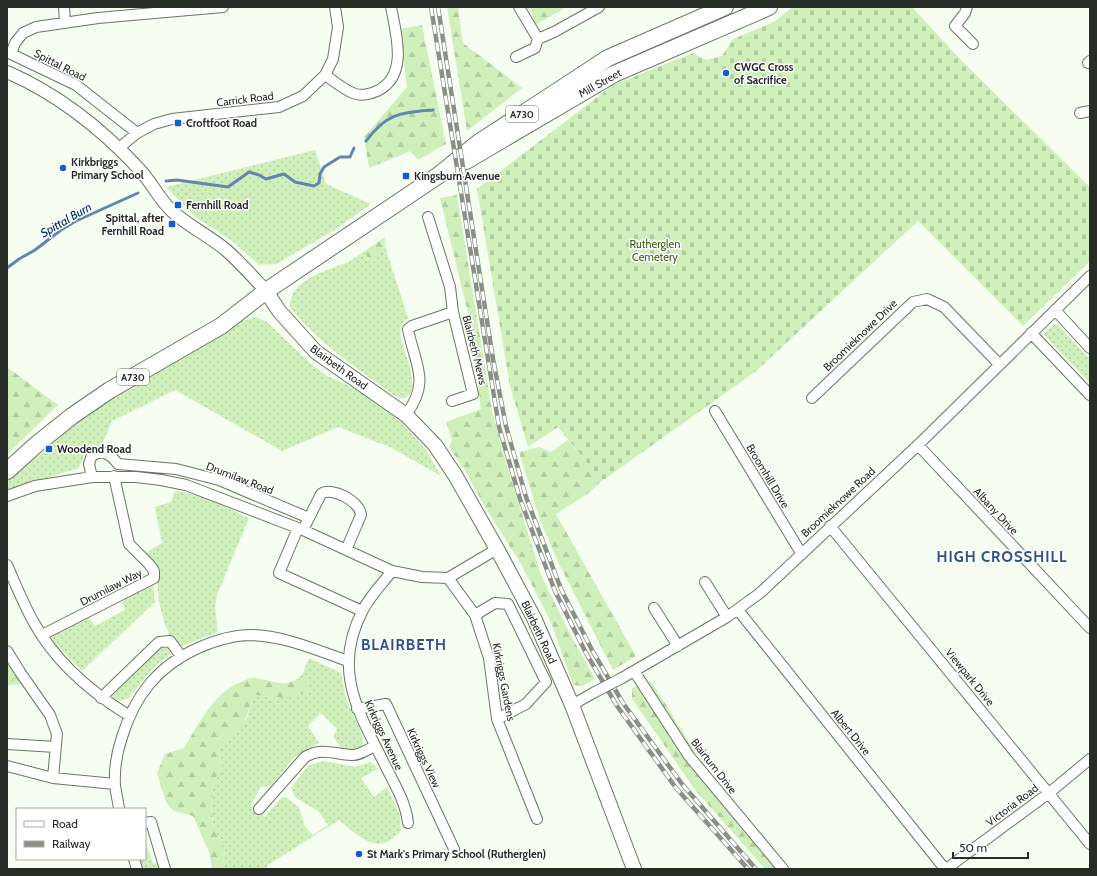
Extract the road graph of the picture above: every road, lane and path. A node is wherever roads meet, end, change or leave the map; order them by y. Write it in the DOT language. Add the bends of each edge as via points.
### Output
graph roads {
  1 [pos="64,7"];
  2 [pos="96,7"];
  3 [pos="223,7"];
  4 [pos="335,7"];
  5 [pos="392,7"];
  6 [pos="519,7"];
  7 [pos="599,7"];
  8 [pos="725,7"];
  9 [pos="769,7"];
  10 [pos="967,7"];
  11 [pos="204,8"];
  12 [pos="98,18"];
  13 [pos="65,22"];
  14 [pos="691,23"];
  15 [pos="706,34"];
  16 [pos="538,39"];
  17 [pos="973,44"];
  18 [pos="9,53"];
  19 [pos="516,57"];
  20 [pos="7,72"];
  21 [pos="325,75"];
  22 [pos="1090,111"];
  23 [pos="1080,113"];
  24 [pos="137,133"];
  25 [pos="119,148"];
  26 [pos="439,175"];
  27 [pos="428,216"];
  28 [pos="1090,276"];
  29 [pos="266,291"];
  30 [pos="1055,310"];
  31 [pos="453,312"];
  32 [pos="1031,333"];
  33 [pos="1090,348"];
  34 [pos="999,364"];
  35 [pos="1090,395"];
  36 [pos="812,398"];
  37 [pos="452,401"];
  38 [pos="715,411"];
  39 [pos="406,415"];
  40 [pos="918,444"];
  41 [pos="7,472"];
  42 [pos="114,476"];
  43 [pos="92,477"];
  44 [pos="7,496"];
  45 [pos="309,518"];
  46 [pos="830,526"];
  47 [pos="301,529"];
  48 [pos="498,549"];
  49 [pos="346,550"];
  50 [pos="801,553"];
  51 [pos="7,565"];
  52 [pos="392,571"];
  53 [pos="448,578"];
  54 [pos="705,582"];
  55 [pos="654,608"];
  56 [pos="738,610"];
  57 [pos="362,611"];
  58 [pos="475,615"];
  59 [pos="727,617"];
  60 [pos="1090,628"];
  61 [pos="42,635"];
  62 [pos="678,646"];
  63 [pos="7,651"];
  64 [pos="181,656"];
  65 [pos="348,661"];
  66 [pos="634,671"];
  67 [pos="101,698"];
  68 [pos="572,705"];
  69 [pos="357,708"];
  70 [pos="128,716"];
  71 [pos="497,719"];
  72 [pos="7,744"];
  73 [pos="375,746"];
  74 [pos="56,747"];
  75 [pos="1090,760"];
  76 [pos="7,766"];
  77 [pos="53,778"];
  78 [pos="115,784"];
  79 [pos="1049,793"];
  80 [pos="119,808"];
  81 [pos="259,809"];
  82 [pos="537,819"];
  83 [pos="146,823"];
  84 [pos="408,823"];
  85 [pos="1090,844"];
  86 [pos="454,849"];
  87 [pos="165,869"];
  88 [pos="634,869"];
  89 [pos="783,869"];
  90 [pos="946,869"];
  1 -- 13 [label="street"];
  2 -- 12 [label="street"];
  3 -- 11 [label="street"];
  4 -- 21 [label="street, Carrick Road" via="338,27 333,59"];
  5 -- 21 [label="street" via="398,66 388,86 369,94 355,94"];
  6 -- 16 [label="street"];
  7 -- 16 [label="street"];
  8 -- 14 [label="main road, Mill Street / A730"];
  9 -- 15 [label="main road, Mill Street / A730"];
  10 -- 17 [label="street" via="955,26"];
  11 -- 12 [label="street"];
  12 -- 13 [label="street"];
  13 -- 18 [label="street" via="36,27 23,33"];
  14 -- 15 [label="main road"];
  14 -- 26 [label="main road, Mill Street / A730" via="608,58 478,142"];
  15 -- 26 [label="main road, Mill Street / A730" via="614,74 485,152"];
  16 -- 19 [label="street" via="534,48"];
  18 -- 24 [label="street, Spittal Road" via="76,85"];
  20 -- 25 [label="street" via="82,115"];
  21 -- 24 [label="street, Carrick Road" via="303,96 279,107 172,119 154,124"];
  22 -- 23 [label="street"];
  24 -- 25 [label="street, Carrick Road"];
  25 -- 29 [label="street" via="142,172 170,209 225,249"];
  26 -- 29 [label="main road, Mill Street / A730"];
  27 -- 31 [label="street, Blairbeth Mews" via="450,287"];
  28 -- 30 [label="street, Broomieknowe Road"];
  29 -- 39 [label="main road, Blairbeth Road" via="279,311 316,352"];
  29 -- 41 [label="main road, A730" via="221,326 110,390 72,416"];
  30 -- 32 [label="street, Broomieknowe Road"];
  30 -- 33 [label="street"];
  31 -- 37 [label="street, Blairbeth Mews" via="473,394"];
  31 -- 39 [label="street, Blairbeth Mews" via="412,326 408,330 420,371 419,390 414,404"];
  32 -- 34 [label="street, Broomieknowe Road"];
  32 -- 35 [label="street"];
  34 -- 36 [label="street, Broomieknowe Drive" via="944,307 927,299 913,302"];
  34 -- 40 [label="street, Broomieknowe Road"];
  38 -- 50 [label="street, Broomhill Drive"];
  39 -- 48 [label="main road, Blairbeth Road" via="435,445"];
  40 -- 46 [label="street, Broomieknowe Road"];
  40 -- 60 [label="street, Albany Drive"];
  42 -- 43 [label="street"];
  42 -- 47 [label="street" via="149,478 186,485"];
  42 -- 61 [label="street, Drumilaw Way" via="129,544 149,564 154,571 154,578"];
  43 -- 44 [label="street" via="35,486"];
  43 -- 45 [label="street, Drumilaw Road" via="89,464 92,454 102,452 118,464 176,469 219,480"];
  45 -- 47 [label="street"];
  45 -- 49 [label="street" via="325,491 330,490 357,504 361,509 361,515"];
  46 -- 50 [label="street, Broomieknowe Road"];
  46 -- 79 [label="street, Viewpark Drive"];
  47 -- 49 [label="street"];
  47 -- 57 [label="street" via="279,573"];
  48 -- 53 [label="street"];
  48 -- 68 [label="main road, Blairbeth Road" via="535,620"];
  49 -- 52 [label="street"];
  50 -- 56 [label="street, Broomieknowe Road"];
  51 -- 61 [label="street"];
  52 -- 53 [label="street" via="422,577"];
  52 -- 57 [label="street, Kirkriggs Avenue"];
  53 -- 58 [label="street, Kirkriggs Gardens"];
  54 -- 59 [label="street"];
  55 -- 62 [label="street"];
  56 -- 59 [label="street, Broomieknowe Road"];
  56 -- 90 [label="street, Albert Drive"];
  57 -- 65 [label="street, Kirkriggs Avenue" via="350,638"];
  58 -- 71 [label="street, Kirkriggs Gardens" via="489,658"];
  58 -- 71 [label="street" via="495,603 508,604 546,682 526,704"];
  59 -- 62 [label="street, Broomieknowe Road"];
  61 -- 67 [label="street" via="69,668"];
  62 -- 66 [label="street, Broomieknowe Road"];
  63 -- 74 [label="street" via="50,715 57,734"];
  64 -- 65 [label="street" via="227,638 249,635 272,636"];
  64 -- 67 [label="street" via="170,641 159,642"];
  64 -- 70 [label="street" via="150,683"];
  65 -- 69 [label="street, Kirkriggs Avenue"];
  66 -- 68 [label="street, Broomieknowe Road, bridge"];
  66 -- 89 [label="street, Blairtum Drive" via="689,756"];
  67 -- 70 [label="street"];
  68 -- 88 [label="main road, Blairbeth Road"];
  69 -- 73 [label="street, Kirkriggs Avenue"];
  69 -- 86 [label="street, Kirkriggs View" via="386,704"];
  70 -- 78 [label="street" via="118,751"];
  71 -- 82 [label="street, Kirkriggs Gardens"];
  72 -- 74 [label="street"];
  73 -- 81 [label="street" via="352,755 323,750 310,754"];
  73 -- 84 [label="street, Kirkriggs Avenue" via="402,799"];
  74 -- 77 [label="street"];
  75 -- 79 [label="street, Victoria Road"];
  76 -- 77 [label="street"];
  77 -- 78 [label="street"];
  78 -- 80 [label="street"];
  79 -- 85 [label="street, Viewpark Drive"];
  79 -- 90 [label="street, Victoria Road"];
  83 -- 87 [label="street" via="151,822"];
}
